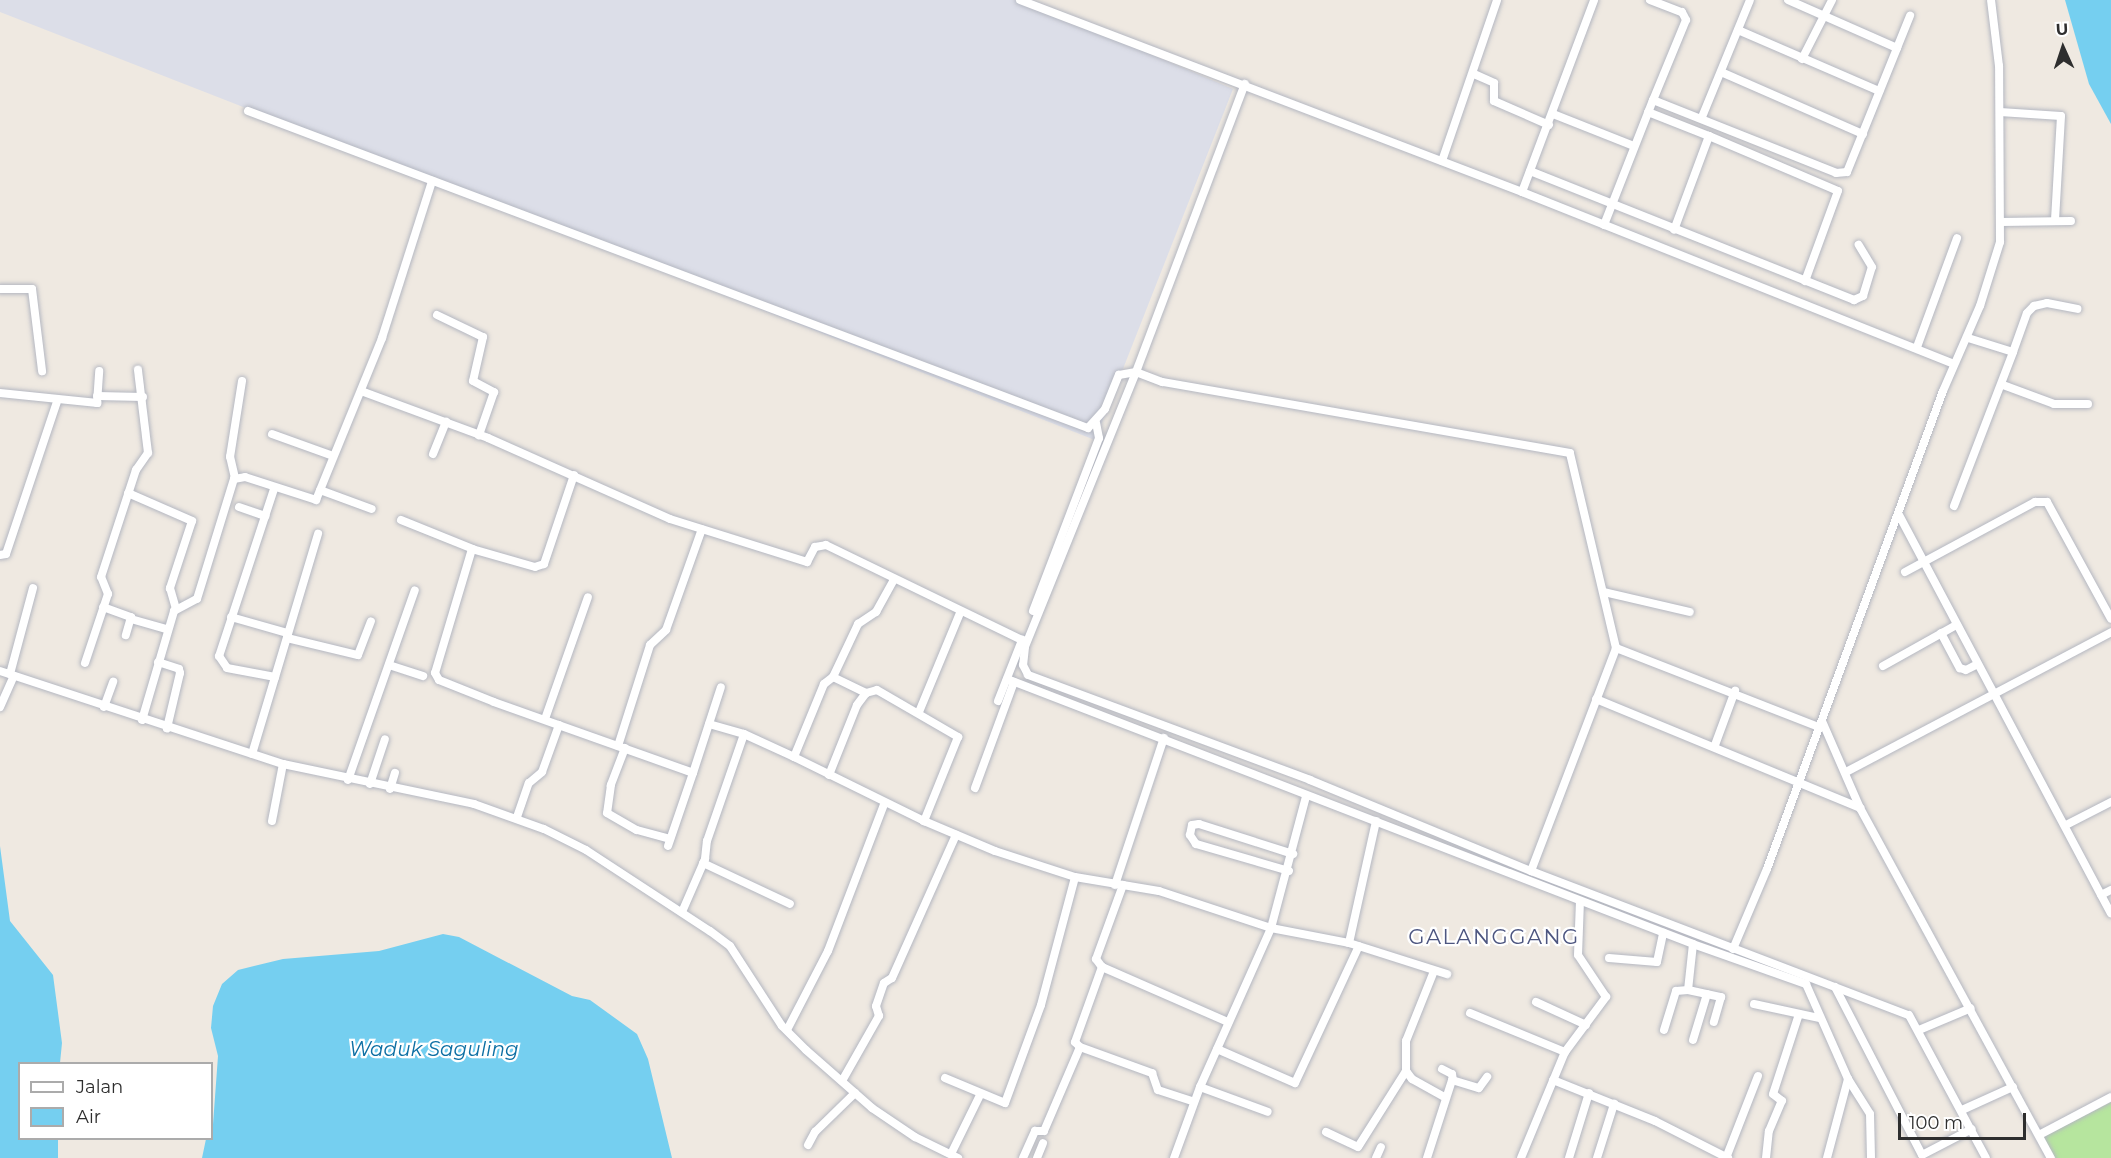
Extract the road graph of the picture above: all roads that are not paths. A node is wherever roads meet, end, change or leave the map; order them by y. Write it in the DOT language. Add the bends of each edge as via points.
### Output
graph roads {
  1 [pos="1020,0"];
  2 [pos="1497,0"];
  3 [pos="1594,0"];
  4 [pos="1650,0"];
  5 [pos="1750,0"];
  6 [pos="1788,0"];
  7 [pos="1832,0"];
  8 [pos="1991,0"];
  9 [pos="1822,15"];
  10 [pos="1910,16"];
  11 [pos="1738,30"];
  12 [pos="1897,48"];
  13 [pos="1802,59"];
  14 [pos="1721,72"];
  15 [pos="1474,74"];
  16 [pos="1245,84"];
  17 [pos="1879,91"];
  18 [pos="1653,100"];
  19 [pos="248,111"];
  20 [pos="1648,112"];
  21 [pos="2000,112"];
  22 [pos="1553,114"];
  23 [pos="1702,117"];
  24 [pos="1548,125"];
  25 [pos="1863,134"];
  26 [pos="1709,136"];
  27 [pos="1634,146"];
  28 [pos="1442,161"];
  29 [pos="1530,171"];
  30 [pos="432,181"];
  31 [pos="1522,192"];
  32 [pos="1611,204"];
  33 [pos="2055,221"];
  34 [pos="2071,221"];
  35 [pos="2001,222"];
  36 [pos="1604,225"];
  37 [pos="1674,230"];
  38 [pos="1958,238"];
  39 [pos="1859,245"];
  40 [pos="1805,281"];
  41 [pos="0,289"];
  42 [pos="2077,309"];
  43 [pos="437,315"];
  44 [pos="1968,338"];
  45 [pos="1917,347"];
  46 [pos="2013,352"];
  47 [pos="1954,364"];
  48 [pos="99,370"];
  49 [pos="138,370"];
  50 [pos="42,371"];
  51 [pos="1136,372"];
  52 [pos="242,381"];
  53 [pos="2002,385"];
  54 [pos="361,391"];
  55 [pos="0,393"];
  56 [pos="97,396"];
  57 [pos="143,397"];
  58 [pos="58,399"];
  59 [pos="2088,404"];
  60 [pos="446,422"];
  61 [pos="1096,423"];
  62 [pos="272,434"];
  63 [pos="479,435"];
  64 [pos="433,454"];
  65 [pos="333,456"];
  66 [pos="574,475"];
  67 [pos="235,478"];
  68 [pos="274,489"];
  69 [pos="320,490"];
  70 [pos="128,493"];
  71 [pos="1954,506"];
  72 [pos="239,507"];
  73 [pos="372,509"];
  74 [pos="1899,514"];
  75 [pos="265,516"];
  76 [pos="401,520"];
  77 [pos="702,529"];
  78 [pos="318,534"];
  79 [pos="474,549"];
  80 [pos="0,555"];
  81 [pos="1923,563"];
  82 [pos="1905,572"];
  83 [pos="893,581"];
  84 [pos="33,588"];
  85 [pos="415,590"];
  86 [pos="1604,592"];
  87 [pos="588,597"];
  88 [pos="103,607"];
  89 [pos="176,609"];
  90 [pos="1690,612"];
  91 [pos="960,613"];
  92 [pos="231,617"];
  93 [pos="131,619"];
  94 [pos="2111,619"];
  95 [pos="371,621"];
  96 [pos="1956,625"];
  97 [pos="168,629"];
  98 [pos="2111,632"];
  99 [pos="1941,633"];
  100 [pos="126,635"];
  101 [pos="287,636"];
  102 [pos="1022,640"];
  103 [pos="1616,648"];
  104 [pos="158,662"];
  105 [pos="85,663"];
  106 [pos="1978,664"];
  107 [pos="389,665"];
  108 [pos="1882,666"];
  109 [pos="0,671"];
  110 [pos="12,675"];
  111 [pos="423,676"];
  112 [pos="275,677"];
  113 [pos="833,677"];
  114 [pos="1011,681"];
  115 [pos="113,682"];
  116 [pos="721,687"];
  117 [pos="1735,691"];
  118 [pos="866,693"];
  119 [pos="1994,693"];
  120 [pos="1596,699"];
  121 [pos="998,701"];
  122 [pos="0,707"];
  123 [pos="104,707"];
  124 [pos="919,712"];
  125 [pos="546,719"];
  126 [pos="142,720"];
  127 [pos="709,724"];
  128 [pos="1820,724"];
  129 [pos="559,725"];
  130 [pos="167,728"];
  131 [pos="744,734"];
  132 [pos="1164,738"];
  133 [pos="385,739"];
  134 [pos="1715,745"];
  135 [pos="621,747"];
  136 [pos="252,754"];
  137 [pos="794,757"];
  138 [pos="284,764"];
  139 [pos="1846,772"];
  140 [pos="395,773"];
  141 [pos="693,773"];
  142 [pos="829,775"];
  143 [pos="348,780"];
  144 [pos="1799,780"];
  145 [pos="370,784"];
  146 [pos="975,788"];
  147 [pos="390,789"];
  148 [pos="1306,796"];
  149 [pos="2111,802"];
  150 [pos="884,804"];
  151 [pos="1860,808"];
  152 [pos="517,817"];
  153 [pos="1376,820"];
  154 [pos="272,821"];
  155 [pos="924,821"];
  156 [pos="2066,825"];
  157 [pos="956,835"];
  158 [pos="1293,854"];
  159 [pos="704,862"];
  160 [pos="1289,871"];
  161 [pos="1531,871"];
  162 [pos="1076,877"];
  163 [pos="1119,885"];
  164 [pos="2111,890"];
  165 [pos="2102,895"];
  166 [pos="1580,901"];
  167 [pos="790,904"];
  168 [pos="682,912"];
  169 [pos="2111,913"];
  170 [pos="1270,928"];
  171 [pos="1663,933"];
  172 [pos="1349,943"];
  173 [pos="1693,944"];
  174 [pos="1359,946"];
  175 [pos="1733,950"];
  176 [pos="1609,958"];
  177 [pos="1102,967"];
  178 [pos="1434,971"];
  179 [pos="1447,974"];
  180 [pos="1835,987"];
  181 [pos="1688,990"];
  182 [pos="1707,994"];
  183 [pos="1536,1002"];
  184 [pos="1754,1004"];
  185 [pos="1971,1008"];
  186 [pos="1470,1013"];
  187 [pos="1799,1014"];
  188 [pos="1819,1018"];
  189 [pos="1228,1022"];
  190 [pos="1714,1022"];
  191 [pos="1586,1025"];
  192 [pos="787,1030"];
  193 [pos="1664,1030"];
  194 [pos="1919,1030"];
  195 [pos="1693,1040"];
  196 [pos="1080,1047"];
  197 [pos="1217,1049"];
  198 [pos="1565,1052"];
  199 [pos="1442,1069"];
  200 [pos="1406,1071"];
  201 [pos="1758,1076"];
  202 [pos="1487,1077"];
  203 [pos="945,1078"];
  204 [pos="1848,1079"];
  205 [pos="1453,1080"];
  206 [pos="1553,1080"];
  207 [pos="842,1082"];
  208 [pos="1200,1087"];
  209 [pos="2013,1087"];
  210 [pos="855,1093"];
  211 [pos="1589,1093"];
  212 [pos="980,1095"];
  213 [pos="1444,1097"];
  214 [pos="2111,1097"];
  215 [pos="1194,1102"];
  216 [pos="1614,1104"];
  217 [pos="1962,1110"];
  218 [pos="1268,1112"];
  219 [pos="1972,1129"];
  220 [pos="1326,1132"];
  221 [pos="2039,1135"];
  222 [pos="1043,1143"];
  223 [pos="808,1145"];
  224 [pos="1381,1147"];
  225 [pos="955,1156"];
  226 [pos="1923,1156"];
  227 [pos="1023,1158"];
  228 [pos="1037,1158"];
  229 [pos="1174,1158"];
  230 [pos="1376,1158"];
  231 [pos="1427,1158"];
  232 [pos="1521,1158"];
  233 [pos="1569,1158"];
  234 [pos="1597,1158"];
  235 [pos="1727,1158"];
  236 [pos="1766,1158"];
  237 [pos="1827,1158"];
  238 [pos="1871,1158"];
  239 [pos="1986,1158"];
  240 [pos="2051,1158"];
  1 -- 16 [label="street"];
  2 -- 15 [label="street"];
  3 -- 22 [label="street"];
  4 -- 18 [label="street" via="1682,12 1686,20"];
  5 -- 11 [label="street"];
  6 -- 9 [label="street"];
  7 -- 9 [label="street"];
  8 -- 21 [label="street"];
  9 -- 12 [label="street"];
  9 -- 13 [label="street"];
  10 -- 12 [label="street"];
  11 -- 13 [label="street"];
  11 -- 14 [label="street"];
  12 -- 17 [label="street"];
  13 -- 17 [label="street"];
  14 -- 23 [label="street"];
  14 -- 25 [label="street"];
  15 -- 24 [label="street" via="1494,84 1494,101"];
  15 -- 28 [label="street"];
  16 -- 28 [label="street"];
  16 -- 51 [label="street"];
  17 -- 25 [label="street"];
  18 -- 20 [label="street"];
  18 -- 23 [label="street"];
  19 -- 30 [label="street"];
  20 -- 26 [label="street"];
  20 -- 27 [label="street"];
  21 -- 33 [label="street" via="2061,116"];
  21 -- 35 [label="street"];
  22 -- 24 [label="street"];
  22 -- 27 [label="street"];
  23 -- 25 [label="street" via="1839,174 1847,172"];
  24 -- 29 [label="street"];
  26 -- 37 [label="street"];
  26 -- 40 [label="street" via="1838,191"];
  27 -- 32 [label="street"];
  28 -- 31 [label="street"];
  29 -- 31 [label="street"];
  29 -- 32 [label="street"];
  30 -- 54 [label="street" via="396,297"];
  30 -- 61 [label="street" via="1053,417 1088,428"];
  31 -- 36 [label="street"];
  32 -- 36 [label="street"];
  32 -- 37 [label="street"];
  33 -- 34 [label="street"];
  33 -- 35 [label="street"];
  35 -- 44 [label="street" via="2000,242"];
  36 -- 45 [label="street"];
  37 -- 40 [label="street"];
  38 -- 45 [label="street"];
  39 -- 40 [label="street" via="1872,267 1861,299 1851,299"];
  41 -- 50 [label="street" via="32,289"];
  42 -- 46 [label="street" via="2047,303 2034,306 2027,313"];
  43 -- 63 [label="street" via="483,335 472,381 494,392"];
  44 -- 46 [label="street"];
  44 -- 47 [label="street"];
  45 -- 47 [label="street"];
  46 -- 53 [label="street"];
  47 -- 74 [label="street"];
  48 -- 56 [label="street"];
  49 -- 57 [label="street"];
  51 -- 61 [label="street" via="1119,375"];
  51 -- 86 [label="street" via="1162,382 1568,451"];
  51 -- 161 [label="street" via="1025,647 1023,665 1028,675 1310,780"];
  52 -- 67 [label="street" via="230,457"];
  53 -- 59 [label="street" via="2054,404"];
  53 -- 71 [label="street"];
  54 -- 60 [label="street"];
  54 -- 65 [label="street"];
  55 -- 58 [label="street"];
  56 -- 57 [label="street"];
  56 -- 58 [label="street" via="97,403"];
  57 -- 70 [label="street" via="148,453 136,470"];
  58 -- 80 [label="street" via="6,554"];
  60 -- 63 [label="street"];
  60 -- 64 [label="street"];
  61 -- 102 [label="street" via="1099,438"];
  62 -- 65 [label="street"];
  63 -- 66 [label="street"];
  65 -- 69 [label="street"];
  66 -- 77 [label="street"];
  66 -- 79 [label="street" via="544,564 535,567"];
  67 -- 68 [label="street"];
  67 -- 89 [label="street" via="197,599"];
  68 -- 69 [label="street" via="312,502"];
  68 -- 75 [label="street"];
  69 -- 73 [label="street"];
  70 -- 88 [label="street" via="101,577 108,594"];
  70 -- 89 [label="street" via="192,521 170,588"];
  72 -- 75 [label="street"];
  74 -- 81 [label="street"];
  74 -- 128 [label="street"];
  75 -- 92 [label="street"];
  76 -- 79 [label="street"];
  77 -- 83 [label="street" via="807,562 816,547 824,544"];
  77 -- 135 [label="street" via="666,630 650,645"];
  78 -- 101 [label="street"];
  79 -- 125 [label="street" via="435,673 439,680"];
  81 -- 82 [label="street"];
  81 -- 94 [label="street" via="2035,502 2047,502"];
  81 -- 96 [label="street"];
  83 -- 91 [label="street"];
  83 -- 113 [label="street" via="876,612 858,624"];
  84 -- 110 [label="street"];
  85 -- 107 [label="street"];
  86 -- 90 [label="street"];
  86 -- 103 [label="street"];
  87 -- 125 [label="street"];
  88 -- 93 [label="street"];
  88 -- 105 [label="street"];
  89 -- 97 [label="street"];
  91 -- 102 [label="street"];
  91 -- 124 [label="street"];
  92 -- 101 [label="street"];
  92 -- 112 [label="street" via="220,649 223,665"];
  93 -- 97 [label="street"];
  93 -- 100 [label="street"];
  95 -- 101 [label="street" via="358,656"];
  96 -- 99 [label="street"];
  96 -- 106 [label="street"];
  97 -- 104 [label="street"];
  98 -- 119 [label="street"];
  99 -- 106 [label="street" via="1960,668 1966,670"];
  99 -- 108 [label="street"];
  101 -- 112 [label="street"];
  102 -- 114 [label="street"];
  103 -- 117 [label="street"];
  103 -- 120 [label="street"];
  104 -- 126 [label="street"];
  104 -- 130 [label="street" via="180,670"];
  106 -- 119 [label="street"];
  107 -- 111 [label="street"];
  107 -- 143 [label="street"];
  109 -- 110 [label="street"];
  110 -- 122 [label="street"];
  110 -- 123 [label="street"];
  112 -- 136 [label="street"];
  113 -- 118 [label="street"];
  113 -- 137 [label="street" via="824,684"];
  114 -- 121 [label="street"];
  114 -- 132 [label="street"];
  114 -- 146 [label="street"];
  115 -- 123 [label="street"];
  116 -- 127 [label="street"];
  117 -- 128 [label="street"];
  117 -- 134 [label="street"];
  118 -- 124 [label="street" via="876,690"];
  118 -- 142 [label="street" via="857,705"];
  119 -- 139 [label="street"];
  119 -- 156 [label="street"];
  120 -- 134 [label="street"];
  120 -- 161 [label="street"];
  123 -- 126 [label="street"];
  124 -- 155 [label="street" via="959,740"];
  125 -- 129 [label="street"];
  126 -- 130 [label="street"];
  127 -- 131 [label="street"];
  127 -- 141 [label="street"];
  128 -- 139 [label="street"];
  128 -- 144 [label="street"];
  129 -- 135 [label="street"];
  129 -- 152 [label="street" via="542,772 529,783"];
  130 -- 136 [label="street"];
  131 -- 137 [label="street"];
  131 -- 159 [label="street" via="707,841"];
  132 -- 148 [label="street"];
  132 -- 163 [label="street"];
  133 -- 145 [label="street"];
  134 -- 144 [label="street"];
  135 -- 141 [label="street"];
  135 -- 141 [label="street" via="608,813 637,830 670,842"];
  136 -- 138 [label="street"];
  137 -- 142 [label="street"];
  138 -- 143 [label="street"];
  138 -- 154 [label="street"];
  139 -- 151 [label="street"];
  140 -- 147 [label="street"];
  142 -- 150 [label="street"];
  143 -- 145 [label="street"];
  144 -- 151 [label="street"];
  144 -- 175 [label="street"];
  145 -- 147 [label="street"];
  147 -- 152 [label="street" via="458,800"];
  148 -- 153 [label="street"];
  148 -- 158 [label="street"];
  149 -- 156 [label="street"];
  150 -- 155 [label="street"];
  150 -- 192 [label="street" via="828,951"];
  151 -- 185 [label="street"];
  152 -- 168 [label="street" via="586,850"];
  153 -- 166 [label="street"];
  153 -- 172 [label="street"];
  155 -- 157 [label="street"];
  156 -- 165 [label="street"];
  157 -- 162 [label="street"];
  157 -- 207 [label="street" via="892,978 884,982 876,1006 879,1016"];
  158 -- 160 [label="street"];
  158 -- 160 [label="street" via="1192,825 1190,835 1197,844"];
  159 -- 167 [label="street"];
  159 -- 168 [label="street"];
  160 -- 170 [label="street"];
  161 -- 175 [label="street"];
  162 -- 163 [label="street"];
  162 -- 212 [label="street" via="1041,1005 1005,1103"];
  163 -- 170 [label="street" via="1159,891"];
  163 -- 177 [label="street" via="1096,959"];
  164 -- 165 [label="street"];
  165 -- 169 [label="street"];
  166 -- 171 [label="street"];
  166 -- 191 [label="street" via="1578,955 1606,995"];
  168 -- 192 [label="street" via="730,946"];
  170 -- 172 [label="street"];
  170 -- 189 [label="street"];
  171 -- 173 [label="street"];
  171 -- 176 [label="street" via="1657,962"];
  172 -- 174 [label="street"];
  173 -- 181 [label="street"];
  173 -- 188 [label="street" via="1806,984"];
  174 -- 178 [label="street"];
  174 -- 197 [label="street" via="1295,1083"];
  175 -- 180 [label="street"];
  177 -- 189 [label="street"];
  177 -- 196 [label="street" via="1075,1042"];
  178 -- 179 [label="street"];
  178 -- 200 [label="street" via="1406,1041"];
  180 -- 194 [label="street" via="1906,1013"];
  180 -- 226 [label="street"];
  181 -- 182 [label="street"];
  181 -- 193 [label="street" via="1676,991"];
  182 -- 190 [label="street" via="1721,997"];
  182 -- 195 [label="street"];
  183 -- 191 [label="street"];
  184 -- 187 [label="street"];
  185 -- 194 [label="street"];
  185 -- 209 [label="street"];
  186 -- 198 [label="street"];
  187 -- 188 [label="street"];
  187 -- 236 [label="street" via="1773,1094 1782,1101 1768,1131"];
  188 -- 204 [label="street"];
  189 -- 197 [label="street"];
  191 -- 198 [label="street"];
  192 -- 207 [label="street"];
  194 -- 217 [label="street"];
  196 -- 215 [label="street" via="1152,1073 1158,1089"];
  196 -- 227 [label="street" via="1044,1131 1035,1131"];
  197 -- 208 [label="street"];
  198 -- 206 [label="street"];
  199 -- 205 [label="street" via="1452,1074"];
  200 -- 213 [label="street" via="1412,1079"];
  200 -- 220 [label="street" via="1358,1147"];
  201 -- 235 [label="street"];
  202 -- 205 [label="street" via="1479,1088"];
  203 -- 212 [label="street"];
  204 -- 237 [label="street"];
  204 -- 238 [label="street" via="1870,1114"];
  205 -- 213 [label="street"];
  206 -- 211 [label="street"];
  206 -- 232 [label="street"];
  207 -- 210 [label="street"];
  208 -- 215 [label="street"];
  208 -- 218 [label="street"];
  209 -- 217 [label="street"];
  209 -- 221 [label="street"];
  210 -- 223 [label="street" via="815,1132"];
  210 -- 225 [label="street" via="915,1137"];
  211 -- 216 [label="street"];
  211 -- 233 [label="street"];
  212 -- 225 [label="street"];
  213 -- 231 [label="street" via="1447,1105"];
  214 -- 221 [label="street"];
  215 -- 229 [label="street"];
  216 -- 234 [label="street"];
  216 -- 235 [label="street"];
  217 -- 219 [label="street"];
  219 -- 226 [label="street"];
  219 -- 239 [label="street"];
  221 -- 240 [label="street"];
  222 -- 228 [label="street"];
  224 -- 230 [label="street"];
}
